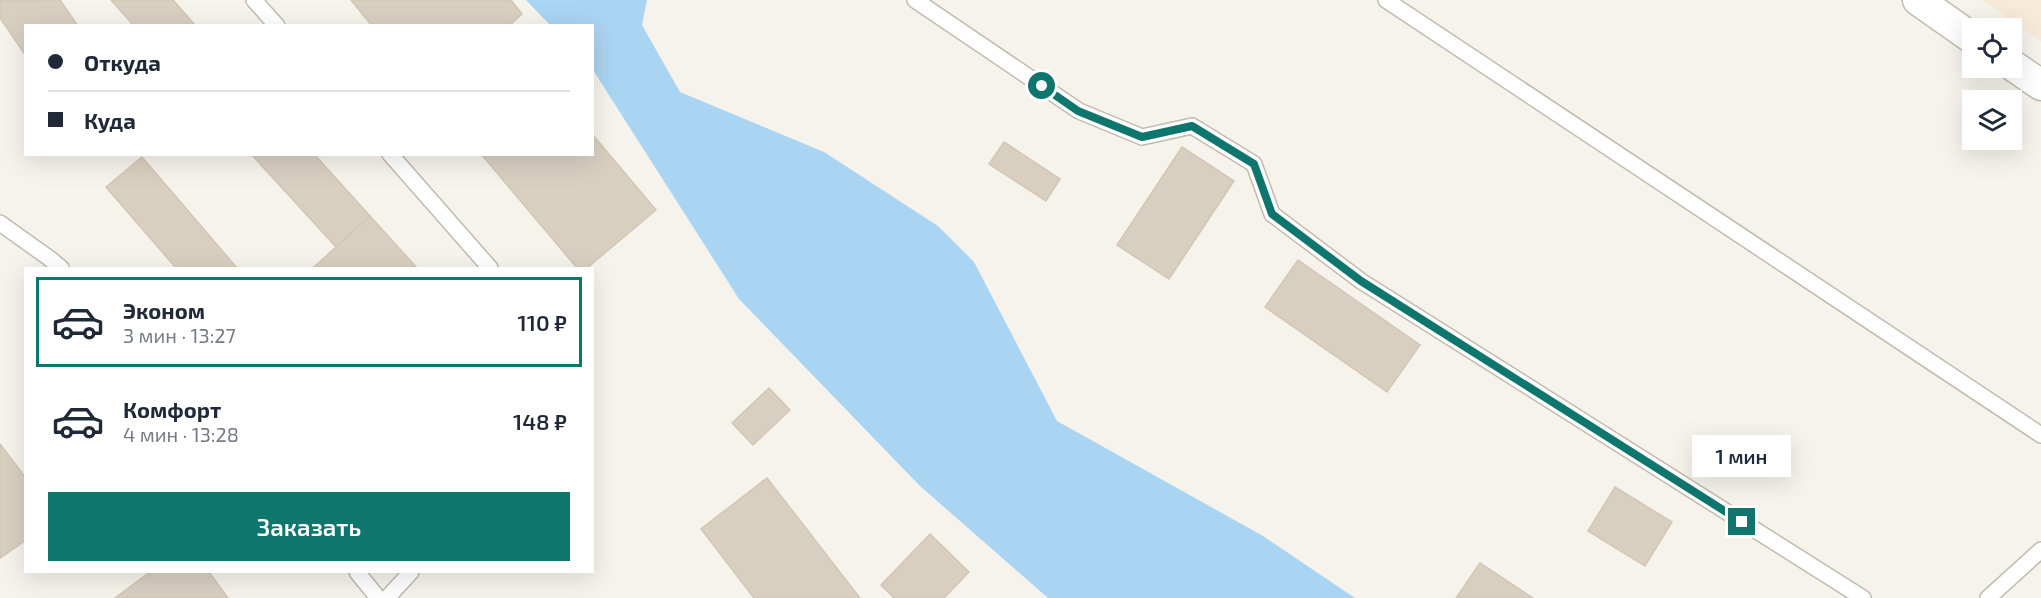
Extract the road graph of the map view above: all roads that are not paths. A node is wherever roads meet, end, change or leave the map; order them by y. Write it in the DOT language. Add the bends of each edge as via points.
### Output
graph roads {
  1 [pos="254,0"];
  2 [pos="915,0"];
  3 [pos="1386,0"];
  4 [pos="1918,0"];
  5 [pos="275,24"];
  6 [pos="1962,31"];
  7 [pos="2022,72"];
  8 [pos="2041,85"];
  9 [pos="392,156"];
  10 [pos="0,223"];
  11 [pos="60,267"];
  12 [pos="489,267"];
  13 [pos="2041,435"];
  14 [pos="2041,550"];
  15 [pos="358,573"];
  16 [pos="410,573"];
  17 [pos="378,598"];
  18 [pos="387,598"];
  19 [pos="1863,598"];
  20 [pos="1988,598"];
  1 -- 5 [label="lane"];
  2 -- 19 [label="lane" via="1078,111 1142,137 1192,126 1254,164 1272,214 1361,281"];
  3 -- 13 [label="lane"];
  4 -- 6 [label="street"];
  7 -- 8 [label="street"];
  9 -- 12 [label="lane"];
  10 -- 11 [label="lane"];
  14 -- 20 [label="lane"];
  15 -- 17 [label="lane"];
  16 -- 18 [label="lane"];
}
